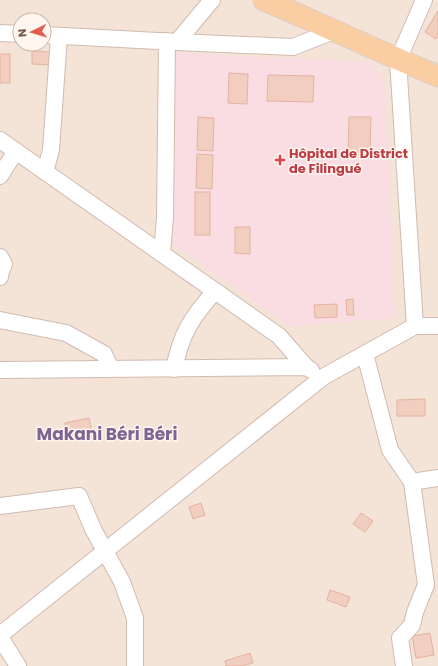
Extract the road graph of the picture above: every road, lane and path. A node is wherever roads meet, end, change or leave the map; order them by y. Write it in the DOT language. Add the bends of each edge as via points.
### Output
graph roads {
  1 [pos="212,0"];
  2 [pos="264,0"];
  3 [pos="424,0"];
  4 [pos="336,30"];
  5 [pos="0,33"];
  6 [pos="12,34"];
  7 [pos="52,36"];
  8 [pos="172,42"];
  9 [pos="51,52"];
  10 [pos="398,60"];
  11 [pos="438,76"];
  12 [pos="0,140"];
  13 [pos="16,151"];
  14 [pos="45,172"];
  15 [pos="0,176"];
  16 [pos="162,254"];
  17 [pos="0,257"];
  18 [pos="0,277"];
  19 [pos="215,291"];
  20 [pos="0,320"];
  21 [pos="415,326"];
  22 [pos="438,326"];
  23 [pos="365,354"];
  24 [pos="110,367"];
  25 [pos="306,367"];
  26 [pos="174,369"];
  27 [pos="0,370"];
  28 [pos="323,377"];
  29 [pos="438,478"];
  30 [pos="412,482"];
  31 [pos="0,506"];
  32 [pos="105,551"];
  33 [pos="0,636"];
  34 [pos="18,666"];
  35 [pos="134,666"];
  36 [pos="404,666"];
  1 -- 8 [label="street"];
  2 -- 4 [label="main road"];
  3 -- 10 [label="street"];
  4 -- 8 [label="street" via="293,47"];
  4 -- 10 [label="main road"];
  5 -- 6 [label="street"];
  7 -- 8 [label="street"];
  8 -- 16 [label="street"];
  9 -- 14 [label="street" via="51,150"];
  10 -- 11 [label="main road"];
  10 -- 21 [label="street"];
  12 -- 13 [label="street"];
  13 -- 14 [label="street"];
  13 -- 15 [label="street"];
  14 -- 16 [label="street"];
  16 -- 19 [label="street"];
  17 -- 18 [label="street" via="4,264"];
  19 -- 25 [label="street" via="279,336"];
  19 -- 26 [label="street" via="198,310 180,343"];
  20 -- 24 [label="street" via="66,333 104,354"];
  21 -- 22 [label="street"];
  21 -- 23 [label="street"];
  23 -- 28 [label="street"];
  23 -- 30 [label="street" via="390,450"];
  24 -- 26 [label="street"];
  24 -- 27 [label="street"];
  25 -- 26 [label="street"];
  25 -- 28 [label="street"];
  28 -- 32 [label="street"];
  29 -- 30 [label="street"];
  30 -- 36 [label="street" via="426,585 412,625 400,638"];
  31 -- 32 [label="street" via="79,496"];
  32 -- 33 [label="street"];
  32 -- 35 [label="street" via="122,582 135,618"];
  33 -- 34 [label="street"];
}
